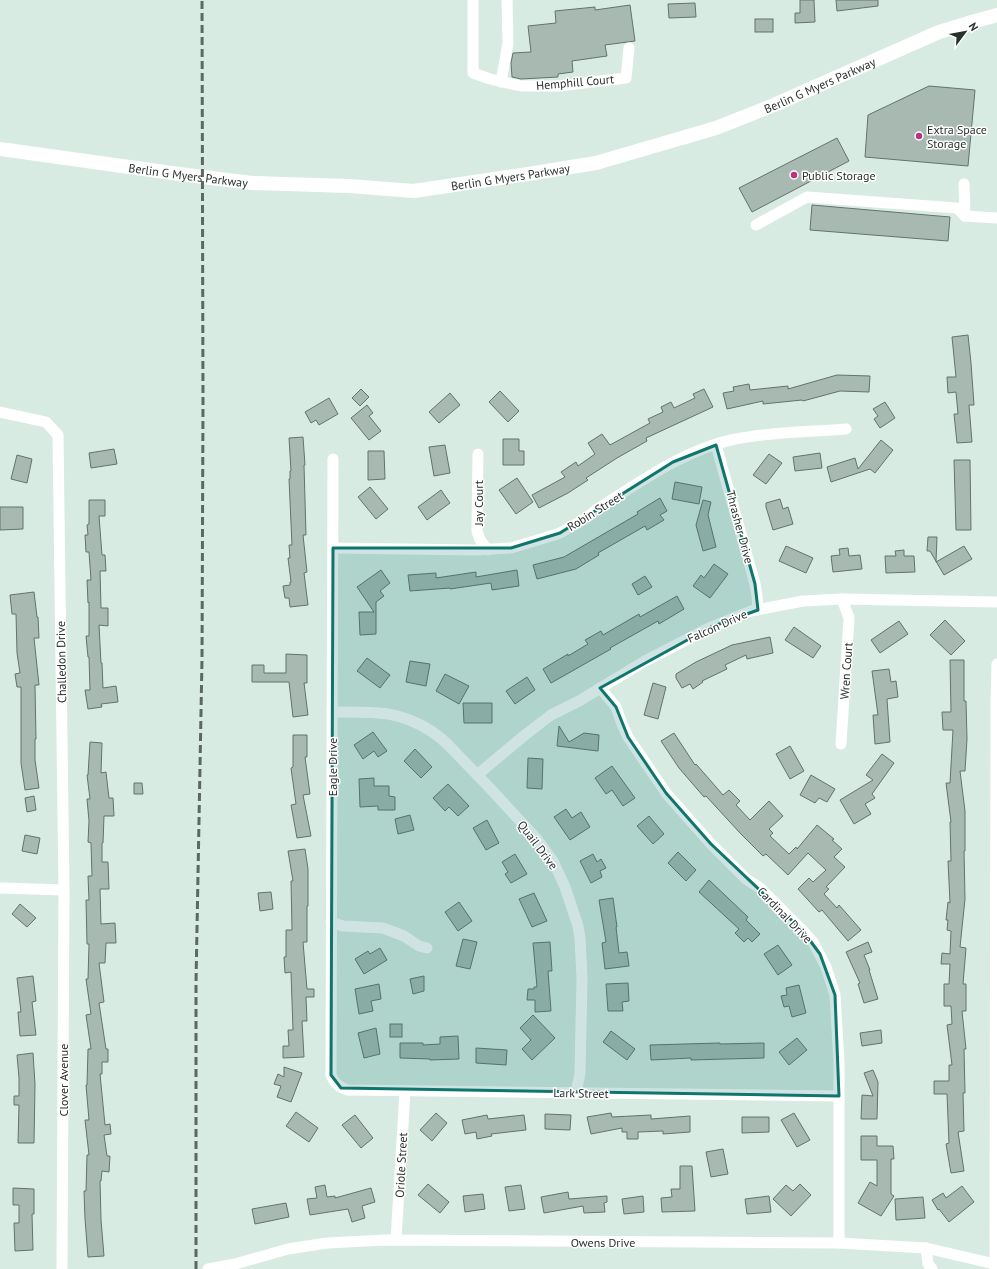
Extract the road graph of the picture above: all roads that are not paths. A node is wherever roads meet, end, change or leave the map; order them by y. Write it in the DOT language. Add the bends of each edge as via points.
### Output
graph roads {
  1 [pos="473,0"];
  2 [pos="507,0"];
  3 [pos="997,15"];
  4 [pos="629,48"];
  5 [pos="501,82"];
  6 [pos="0,150"];
  7 [pos="964,184"];
  8 [pos="965,216"];
  9 [pos="997,218"];
  10 [pos="756,225"];
  11 [pos="0,412"];
  12 [pos="846,429"];
  13 [pos="716,445"];
  14 [pos="478,454"];
  15 [pos="333,459"];
  16 [pos="332,548"];
  17 [pos="488,550"];
  18 [pos="842,599"];
  19 [pos="997,602"];
  20 [pos="758,610"];
  21 [pos="997,664"];
  22 [pos="600,688"];
  23 [pos="996,701"];
  24 [pos="332,712"];
  25 [pos="841,744"];
  26 [pos="477,776"];
  27 [pos="0,888"];
  28 [pos="64,890"];
  29 [pos="331,922"];
  30 [pos="427,948"];
  31 [pos="331,1075"];
  32 [pos="405,1091"];
  33 [pos="576,1093"];
  34 [pos="839,1096"];
  35 [pos="396,1240"];
  36 [pos="839,1243"];
  37 [pos="926,1248"];
  38 [pos="235,1266"];
  39 [pos="995,1266"];
  40 [pos="62,1269"];
  41 [pos="208,1269"];
  42 [pos="932,1269"];
  1 -- 5 [label="street, Hemphill Court" via="473,72"];
  2 -- 5 [label="street" via="508,43"];
  3 -- 6 [label="main road, Berlin G Myers Parkway" via="939,32 716,128 596,163 414,191 252,183"];
  4 -- 5 [label="street, Hemphill Court" via="626,78 558,86 521,86"];
  7 -- 8 [label="street"];
  8 -- 9 [label="street"];
  8 -- 10 [label="street" via="957,208 807,197"];
  11 -- 28 [label="street, Challedon Drive" via="46,422 58,435"];
  12 -- 13 [label="street, Robin Street" via="774,434 730,440"];
  13 -- 17 [label="street, Robin Street" via="673,462 560,532 511,548"];
  13 -- 20 [label="street, Thrasher Drive" via="755,584"];
  14 -- 17 [label="street, Jay Court" via="477,531"];
  15 -- 16 [label="street, Eagle Drive"];
  16 -- 17 [label="street, Robin Street"];
  16 -- 24 [label="street, Eagle Drive"];
  18 -- 19 [label="street, Falcon Drive"];
  18 -- 20 [label="street, Falcon Drive" via="803,601"];
  18 -- 25 [label="street, Wren Court" via="849,618"];
  20 -- 22 [label="street, Falcon Drive" via="710,627"];
  21 -- 23 [label="street"];
  22 -- 26 [label="street, Falcon Drive" via="552,715"];
  22 -- 34 [label="street, Cardinal Drive" via="616,707 628,737 666,793 711,844 746,879 766,894 813,942 832,982 836,1001"];
  23 -- 39 [label="street"];
  24 -- 26 [label="street, Quail Drive" via="380,713 419,724 446,741"];
  24 -- 29 [label="street, Eagle Drive"];
  26 -- 33 [label="street, Quail Drive" via="536,838 552,861 565,887 578,926 582,978 580,1073"];
  27 -- 28 [label="street"];
  28 -- 40 [label="street, Clover Avenue"];
  29 -- 30 [label="street" via="343,926 383,928"];
  29 -- 31 [label="street, Eagle Drive"];
  31 -- 32 [label="street, Lark Street" via="335,1083 348,1090"];
  32 -- 33 [label="street, Lark Street"];
  32 -- 35 [label="street, Oriole Street"];
  33 -- 34 [label="street, Lark Street"];
  34 -- 36 [label="street, Cardinal Drive"];
  35 -- 36 [label="street, Owens Drive"];
  35 -- 38 [label="street, Owens Drive" via="327,1243 288,1249"];
  36 -- 37 [label="street, Owens Drive"];
  37 -- 39 [label="street, Owens Drive"];
  37 -- 42 [label="street" via="928,1264"];
  38 -- 41 [label="street, Owens Drive"];
}
